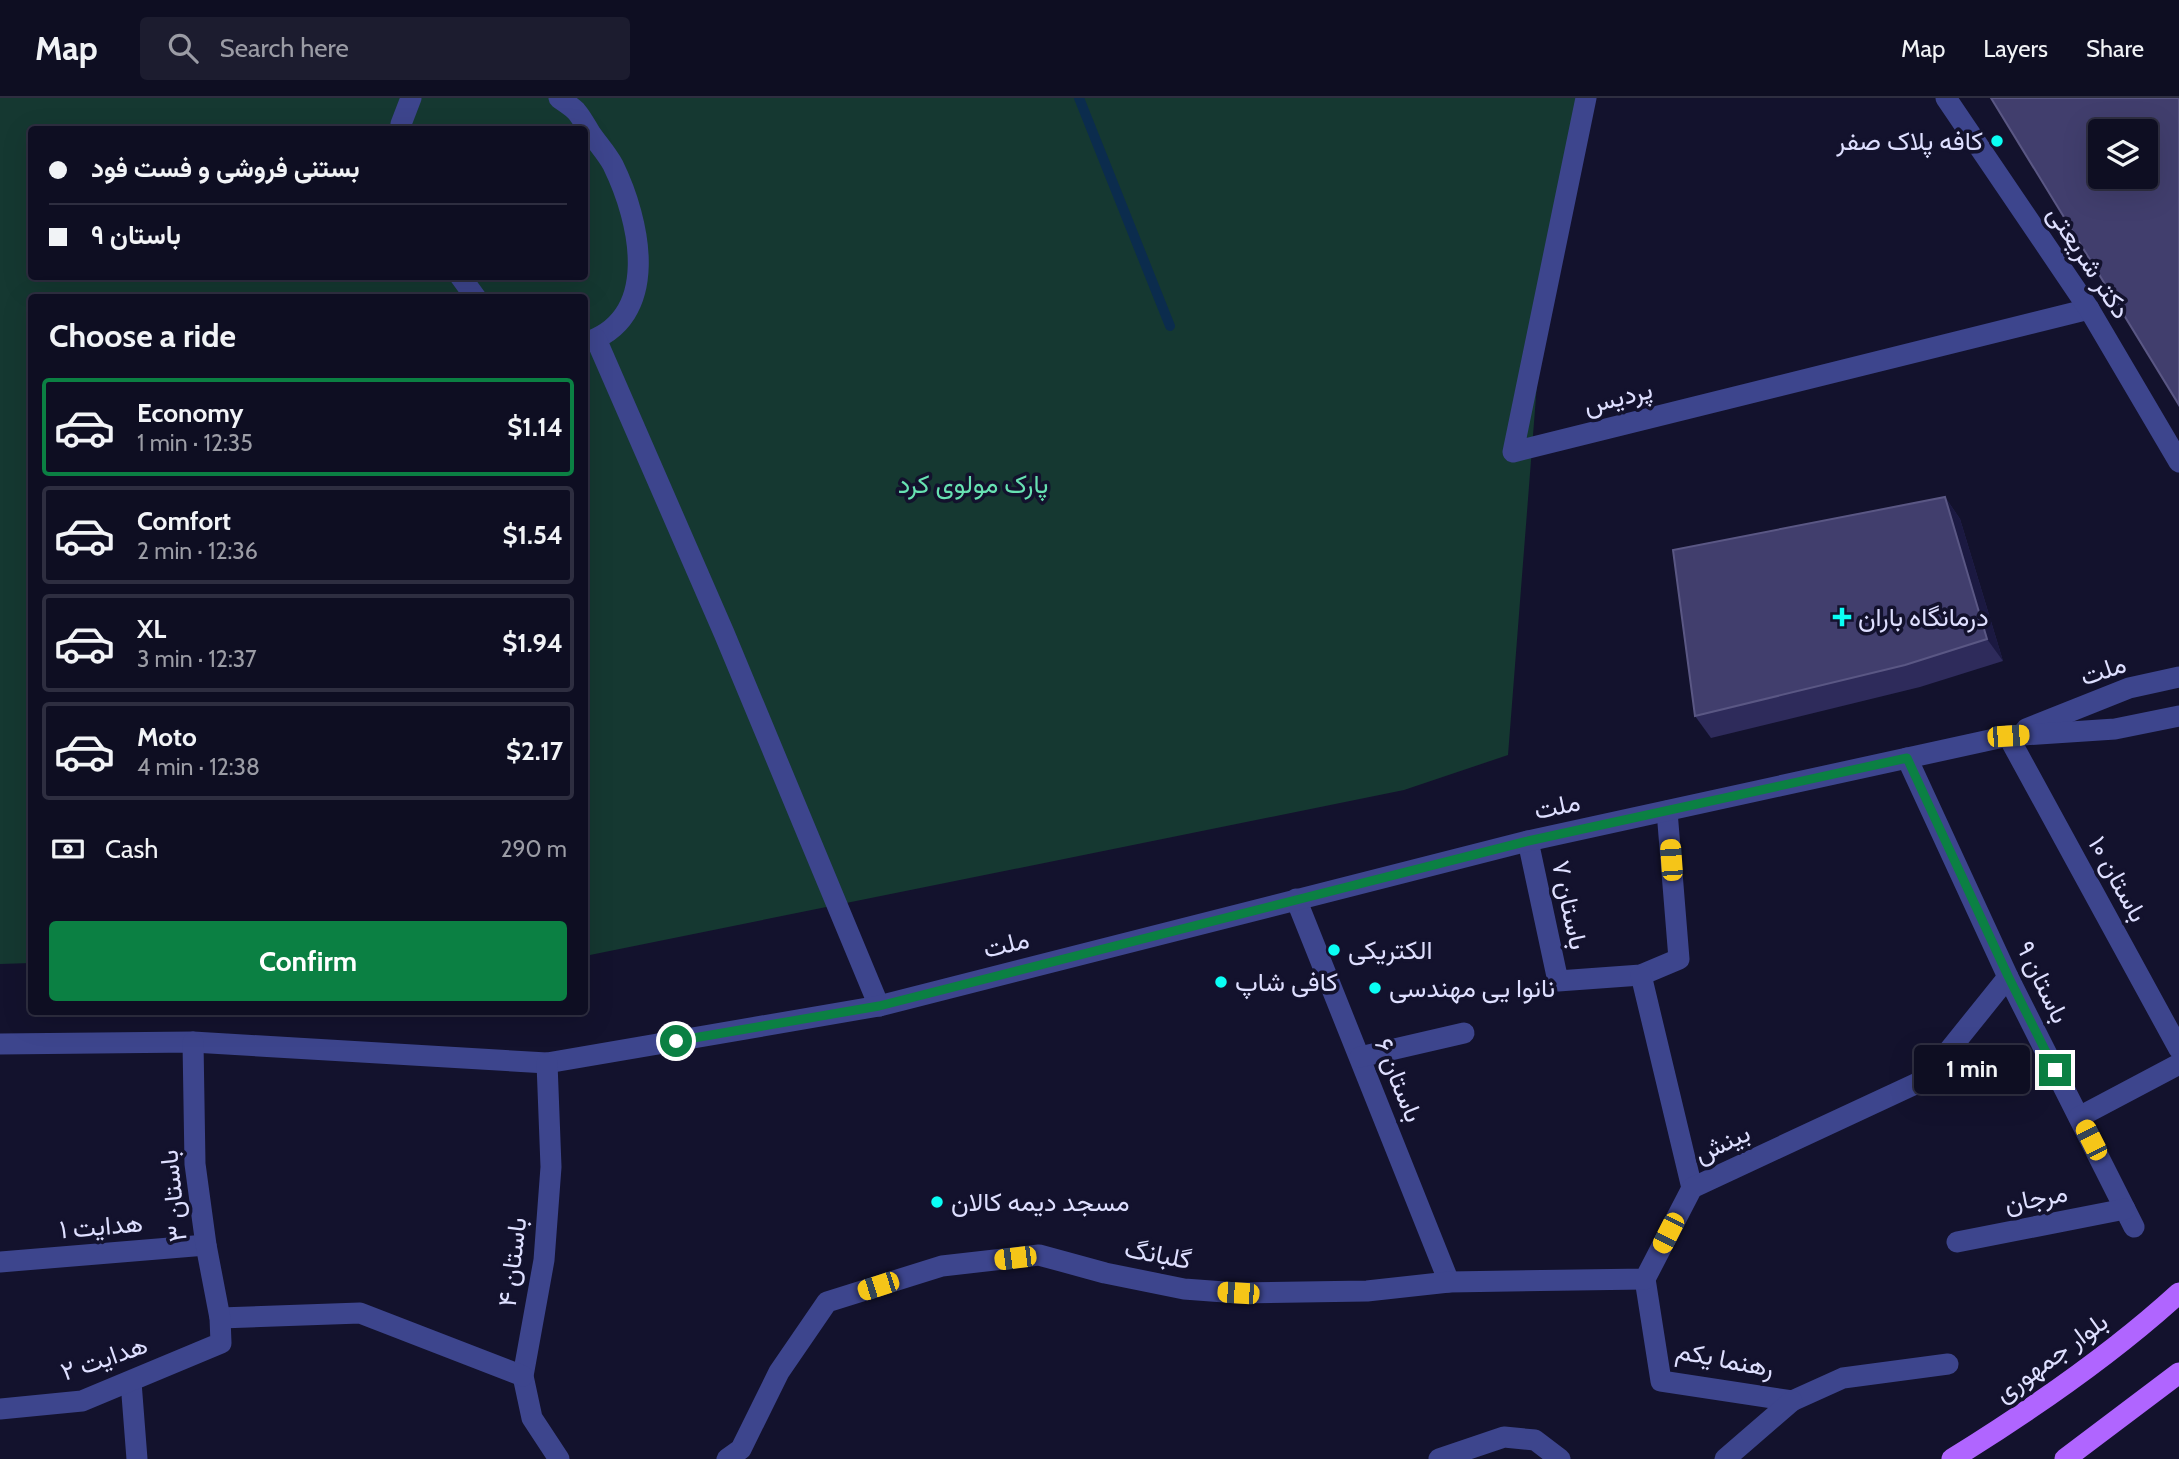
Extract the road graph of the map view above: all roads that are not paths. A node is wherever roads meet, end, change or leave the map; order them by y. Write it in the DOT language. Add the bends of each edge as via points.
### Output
graph roads {
  1 [pos="411,98"];
  2 [pos="559,98"];
  3 [pos="1586,98"];
  4 [pos="1946,98"];
  5 [pos="401,126"];
  6 [pos="586,126"];
  7 [pos="588,129"];
  8 [pos="2089,309"];
  9 [pos="590,341"];
  10 [pos="2179,462"];
  11 [pos="2179,677"];
  12 [pos="2179,716"];
  13 [pos="2008,736"];
  14 [pos="1907,758"];
  15 [pos="1667,810"];
  16 [pos="1528,841"];
  17 [pos="1296,899"];
  18 [pos="1641,975"];
  19 [pos="2008,976"];
  20 [pos="879,1006"];
  21 [pos="1464,1033"];
  22 [pos="193,1042"];
  23 [pos="0,1044"];
  24 [pos="2179,1049"];
  25 [pos="1360,1057"];
  26 [pos="547,1063"];
  27 [pos="2179,1064"];
  28 [pos="2079,1117"];
  29 [pos="1692,1188"];
  30 [pos="2130,1218"];
  31 [pos="1957,1242"];
  32 [pos="206,1245"];
  33 [pos="0,1262"];
  34 [pos="1644,1279"];
  35 [pos="1449,1282"];
  36 [pos="2179,1293"];
  37 [pos="220,1318"];
  38 [pos="221,1343"];
  39 [pos="1948,1364"];
  40 [pos="2179,1373"];
  41 [pos="523,1376"];
  42 [pos="131,1382"];
  43 [pos="1793,1401"];
  44 [pos="0,1409"];
  45 [pos="137,1459"];
  46 [pos="559,1459"];
  47 [pos="727,1459"];
  48 [pos="1439,1459"];
  49 [pos="1560,1459"];
  50 [pos="1725,1459"];
  51 [pos="1952,1459"];
  52 [pos="2065,1459"];
  1 -- 5 [label="street"];
  2 -- 6 [label="street"];
  3 -- 8 [label="street, پردیس" via="1513,453"];
  4 -- 8 [label="street, دکتر شریعتی"];
  7 -- 9 [label="street" via="612,164 638,242 634,297 621,319"];
  8 -- 10 [label="street, دکتر شریعتی"];
  9 -- 20 [label="street" via="724,633"];
  11 -- 13 [label="street, ملت" via="2129,688"];
  12 -- 13 [label="street, ملت" via="2115,729"];
  13 -- 14 [label="street, ملت"];
  13 -- 24 [label="street, باستان ۱۰"];
  14 -- 15 [label="street, ملت"];
  14 -- 19 [label="street, باستان ۹"];
  15 -- 16 [label="street, ملت"];
  15 -- 18 [label="street" via="1679,959"];
  16 -- 17 [label="street, ملت"];
  16 -- 18 [label="street, باستان ۷" via="1558,981"];
  17 -- 20 [label="street, ملت"];
  17 -- 25 [label="street, باستان ۶"];
  18 -- 29 [label="street"];
  19 -- 28 [label="street, باستان ۹"];
  19 -- 29 [label="street, بینش" via="1926,1079"];
  20 -- 26 [label="street, ملت"];
  21 -- 25 [label="street"];
  22 -- 23 [label="street, ملت"];
  22 -- 26 [label="street, ملت"];
  22 -- 32 [label="street, باستان ۳" via="195,1164"];
  25 -- 35 [label="street, باستان ۶"];
  26 -- 41 [label="street, باستان ۴" via="551,1167 545,1247"];
  27 -- 28 [label="street"];
  28 -- 30 [label="street, باستان ۹"];
  29 -- 34 [label="street, بینش"];
  30 -- 31 [label="street, مرجان"];
  32 -- 33 [label="street, هدایت ۱"];
  32 -- 37 [label="street, باستان ۳"];
  34 -- 35 [label="street"];
  34 -- 43 [label="street, رهنما یکم" via="1661,1381"];
  35 -- 47 [label="street, گلبانگ" via="1367,1291 1238,1293 1184,1289 1039,1255 942,1266 827,1302 779,1373 741,1449"];
  36 -- 51 [label="main road, بلوار جمهوری" via="2013,1422"];
  37 -- 38 [label="street, باستان ۳"];
  37 -- 41 [label="street" via="360,1313"];
  38 -- 42 [label="street, هدایت ۲"];
  39 -- 43 [label="street, رهنما یکم" via="1843,1378"];
  40 -- 52 [label="main road"];
  41 -- 46 [label="street, باستان ۴" via="533,1418"];
  42 -- 44 [label="street, هدایت ۲" via="82,1401"];
  42 -- 45 [label="street"];
  43 -- 50 [label="street, رهنما یکم"];
  48 -- 49 [label="street" via="1504,1437 1535,1440"];
}
